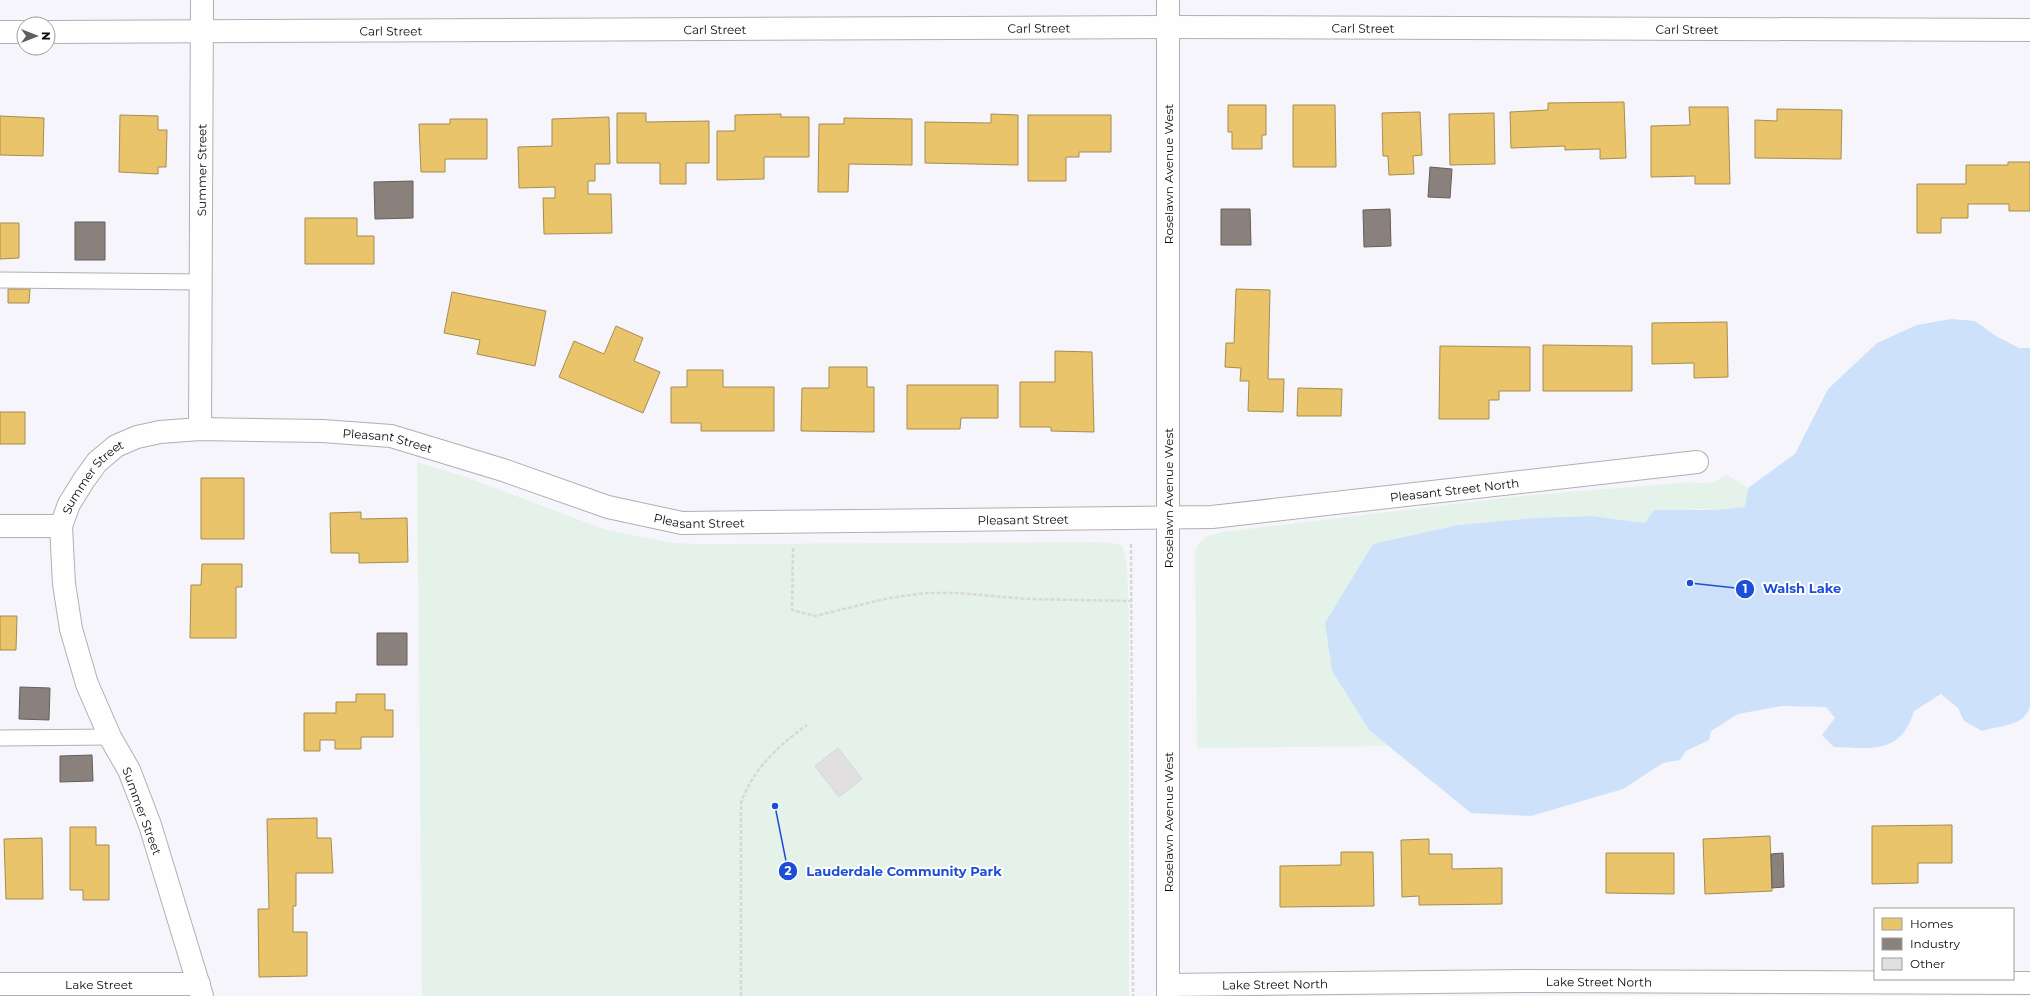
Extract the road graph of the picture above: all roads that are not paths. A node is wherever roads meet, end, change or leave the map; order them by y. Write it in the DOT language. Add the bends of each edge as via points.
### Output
graph roads {
  1 [pos="202,0"];
  2 [pos="1168,0"];
  3 [pos="1168,27"];
  4 [pos="2030,30"];
  5 [pos="202,31"];
  6 [pos="0,32"];
  7 [pos="16,32"];
  8 [pos="56,32"];
  9 [pos="0,280"];
  10 [pos="201,282"];
  11 [pos="200,429"];
  12 [pos="1697,462"];
  13 [pos="1168,516"];
  14 [pos="1212,517"];
  15 [pos="0,526"];
  16 [pos="61,526"];
  17 [pos="110,737"];
  18 [pos="0,738"];
  19 [pos="2030,983"];
  20 [pos="0,984"];
  21 [pos="200,990"];
  22 [pos="1168,990"];
  1 -- 5 [label="street, Summer Street"];
  2 -- 3 [label="street, Roselawn Avenue West"];
  3 -- 4 [label="street, Carl Street"];
  3 -- 5 [label="street, Carl Street"];
  3 -- 13 [label="street, Roselawn Avenue West"];
  5 -- 8 [label="street, Carl Street"];
  5 -- 10 [label="street, Summer Street"];
  6 -- 7 [label="street"];
  9 -- 10 [label="lane"];
  10 -- 11 [label="street, Summer Street"];
  11 -- 13 [label="street, Pleasant Street" via="322,431 390,436 503,470 608,507 682,523"];
  11 -- 16 [label="street, Summer Street" via="138,436 116,446 97,462 84,480 69,504"];
  12 -- 14 [label="street, Pleasant Street North"];
  13 -- 14 [label="street, Pleasant Street"];
  13 -- 22 [label="street, Roselawn Avenue West"];
  15 -- 16 [label="street"];
  16 -- 17 [label="street, Summer Street" via="64,584 71,629 87,684"];
  17 -- 18 [label="lane"];
  17 -- 21 [label="street, Summer Street" via="129,770 150,825"];
  19 -- 22 [label="street, Lake Street North" via="1525,981"];
  20 -- 21 [label="street, Lake Street"];
}
